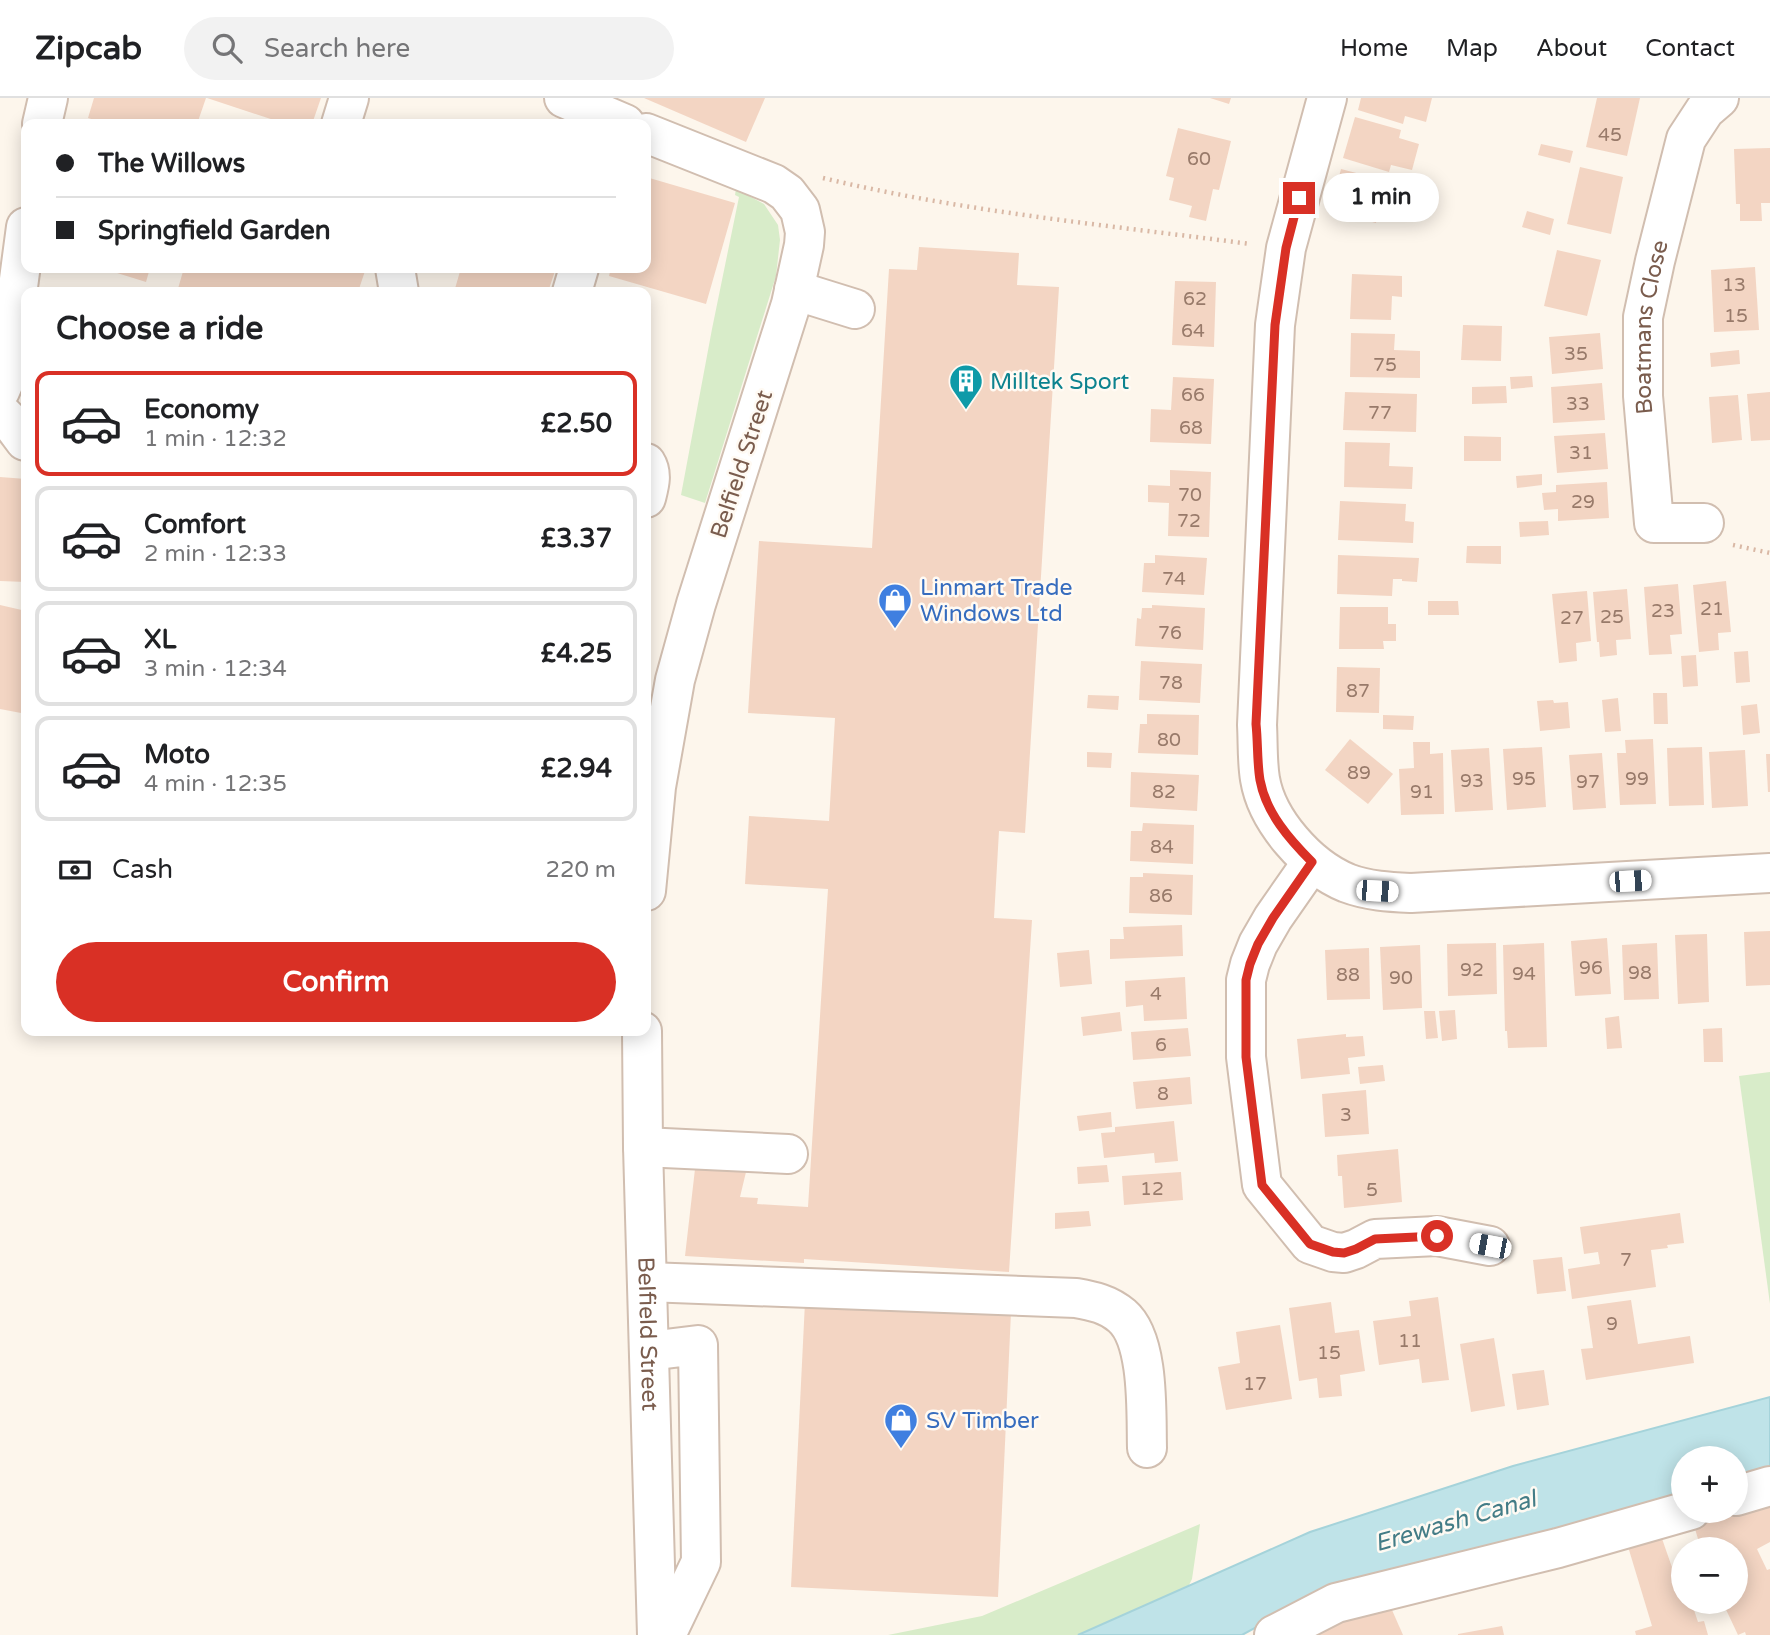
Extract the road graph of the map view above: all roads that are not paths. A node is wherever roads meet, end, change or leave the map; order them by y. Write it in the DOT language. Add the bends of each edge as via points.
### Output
graph roads {
  1 [pos="48,98"];
  2 [pos="349,98"];
  3 [pos="564,98"];
  4 [pos="1327,98"];
  5 [pos="1719,98"];
  6 [pos="43,119"];
  7 [pos="343,119"];
  8 [pos="611,119"];
  9 [pos="651,135"];
  10 [pos="21,264"];
  11 [pos="794,290"];
  12 [pos="855,309"];
  13 [pos="0,391"];
  14 [pos="0,412"];
  15 [pos="21,436"];
  16 [pos="1704,523"];
  17 [pos="651,839"];
  18 [pos="1312,862"];
  19 [pos="1770,873"];
  20 [pos="642,1036"];
  21 [pos="643,1147"];
  22 [pos="788,1154"];
  23 [pos="1490,1246"];
  24 [pos="647,1282"];
  25 [pos="649,1351"];
  26 [pos="1147,1448"];
  27 [pos="1770,1486"];
  28 [pos="1748,1492"];
  29 [pos="1671,1516"];
  30 [pos="657,1635"];
  31 [pos="666,1635"];
  32 [pos="1274,1635"];
  1 -- 6 [label="street"];
  2 -- 7 [label="street"];
  3 -- 8 [label="street, Belfield Street"];
  4 -- 18 [label="street" via="1286,248 1275,325 1256,724 1266,800 1289,838"];
  5 -- 16 [label="street, Boatmans Close" via="1686,139 1643,317 1643,396 1654,523"];
  9 -- 11 [label="street, Belfield Street" via="787,193 800,210 805,232"];
  10 -- 13 [label="street"];
  11 -- 12 [label="street"];
  11 -- 17 [label="street, Belfield Street" via="675,680"];
  14 -- 15 [label="street"];
  18 -- 19 [label="street" via="1347,883 1411,893"];
  18 -- 23 [label="street" via="1258,944 1246,980 1246,1057 1262,1185 1310,1244 1333,1252 1344,1253 1375,1239 1437,1236"];
  20 -- 21 [label="street, Belfield Street"];
  21 -- 22 [label="street"];
  21 -- 24 [label="street, Belfield Street"];
  24 -- 25 [label="street, Belfield Street"];
  24 -- 26 [label="street" via="1076,1298 1101,1303 1124,1318 1135,1336 1146,1385"];
  25 -- 30 [label="street, Belfield Street"];
  25 -- 31 [label="street" via="698,1345 701,1562"];
  27 -- 28 [label="street"];
  29 -- 32 [label="street" via="1336,1603"];
}
